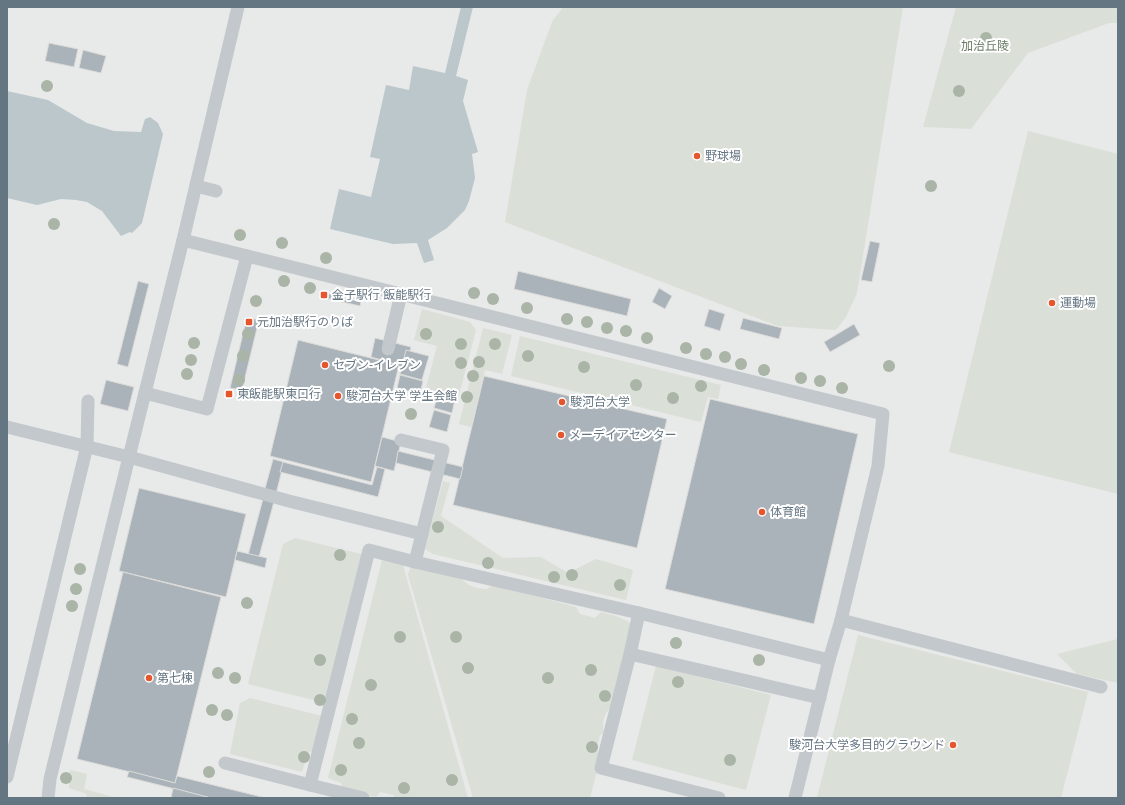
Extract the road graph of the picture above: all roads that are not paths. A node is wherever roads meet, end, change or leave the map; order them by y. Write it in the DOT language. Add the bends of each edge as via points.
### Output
graph roads {
  1 [pos="238,7"];
  2 [pos="196,186"];
  3 [pos="216,191"];
  4 [pos="183,240"];
  5 [pos="247,256"];
  6 [pos="401,294"];
  7 [pos="388,349"];
  8 [pos="145,393"];
  9 [pos="88,400"];
  10 [pos="7,427"];
  11 [pos="401,440"];
  12 [pos="87,446"];
  13 [pos="129,457"];
  14 [pos="422,534"];
  15 [pos="415,562"];
  16 [pos="639,613"];
  17 [pos="841,620"];
  18 [pos="630,654"];
  19 [pos="829,660"];
  20 [pos="1100,687"];
  21 [pos="820,698"];
  22 [pos="224,763"];
  23 [pos="7,777"];
  24 [pos="310,785"];
  25 [pos="48,798"];
  26 [pos="363,798"];
  27 [pos="719,798"];
  28 [pos="795,798"];
  1 -- 2 [label="lane"];
  2 -- 3 [label="lane"];
  2 -- 4 [label="lane"];
  4 -- 5 [label="lane"];
  4 -- 8 [label="lane"];
  5 -- 6 [label="lane"];
  5 -- 8 [label="lane" via="207,409"];
  6 -- 7 [label="lane"];
  6 -- 17 [label="lane" via="883,414 878,466"];
  8 -- 13 [label="lane"];
  9 -- 12 [label="lane"];
  10 -- 12 [label="lane"];
  11 -- 14 [label="lane" via="443,450"];
  12 -- 13 [label="lane"];
  12 -- 23 [label="lane"];
  13 -- 14 [label="lane"];
  13 -- 25 [label="lane" via="52,771"];
  14 -- 15 [label="lane"];
  15 -- 16 [label="lane"];
  15 -- 24 [label="lane" via="369,550"];
  16 -- 18 [label="lane"];
  16 -- 19 [label="lane"];
  17 -- 19 [label="lane"];
  17 -- 20 [label="lane"];
  18 -- 21 [label="lane"];
  18 -- 27 [label="lane" via="601,768"];
  19 -- 21 [label="lane"];
  21 -- 28 [label="lane"];
  22 -- 24 [label="lane"];
  24 -- 26 [label="lane"];
}
